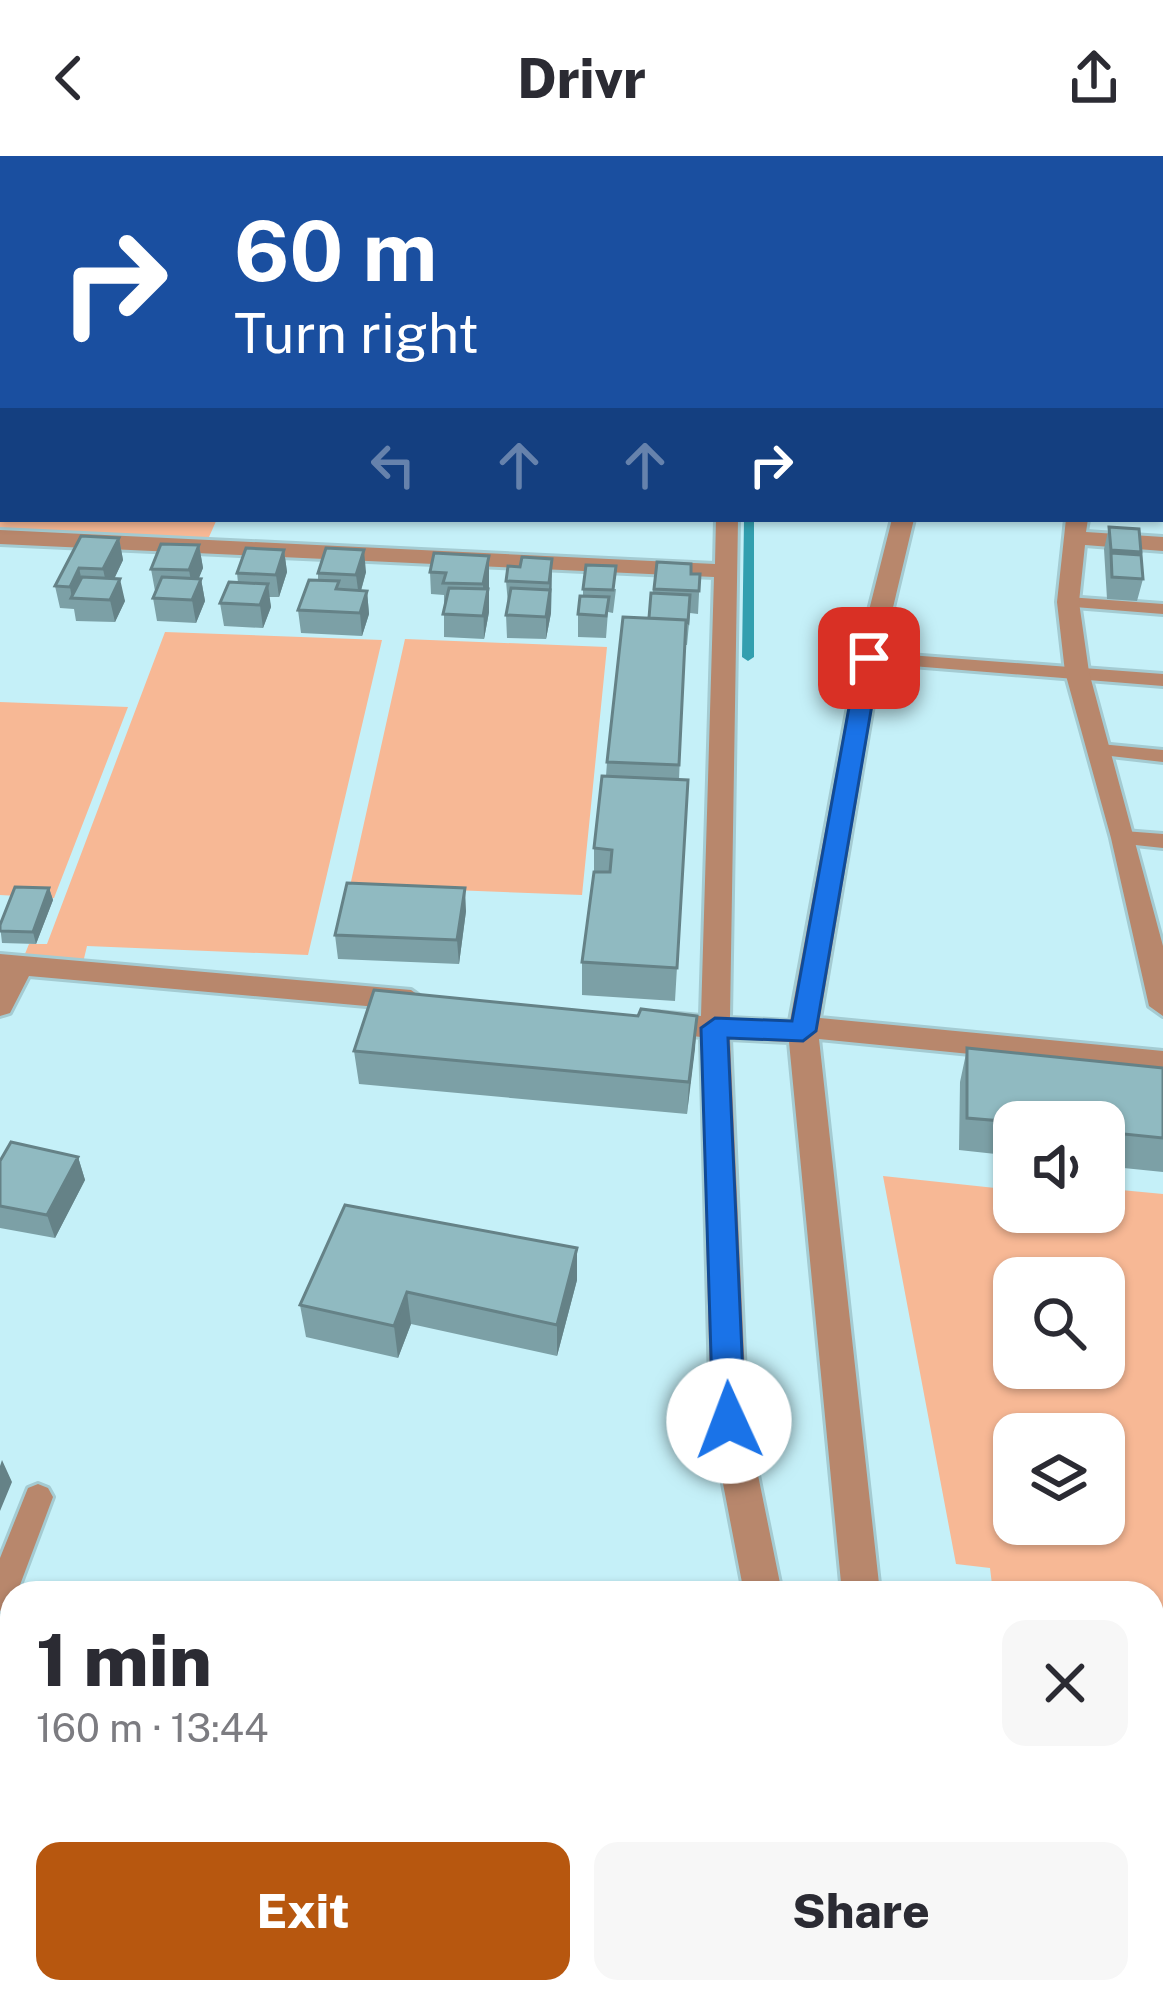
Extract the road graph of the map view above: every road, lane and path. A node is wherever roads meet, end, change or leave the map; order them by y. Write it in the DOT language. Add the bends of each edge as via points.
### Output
graph roads {
  1 [pos="727,522"];
  2 [pos="902,522"];
  3 [pos="1076,529"];
  4 [pos="0,537"];
  5 [pos="1163,544"];
  6 [pos="727,571"];
  7 [pos="1068,602"];
  8 [pos="1163,609"];
  9 [pos="869,658"];
  10 [pos="1077,672"];
  11 [pos="1163,680"];
  12 [pos="1100,750"];
  13 [pos="1163,756"];
  14 [pos="1124,838"];
  15 [pos="1163,842"];
  16 [pos="1155,937"];
  17 [pos="10,965"];
  18 [pos="433,1002"];
  19 [pos="0,1006"];
  20 [pos="1163,1006"];
  21 [pos="621,1019"];
  22 [pos="715,1028"];
  23 [pos="803,1031"];
  24 [pos="1163,1062"];
  25 [pos="38,1497"];
  26 [pos="6,1581"];
  27 [pos="761,1581"];
  28 [pos="860,1581"];
  1 -- 6 [label="street"];
  2 -- 9 [label="street"];
  3 -- 5 [label="street"];
  3 -- 7 [label="street"];
  4 -- 6 [label="street"];
  6 -- 22 [label="street"];
  7 -- 8 [label="lane"];
  7 -- 10 [label="street"];
  9 -- 10 [label="lane"];
  9 -- 23 [label="street"];
  10 -- 11 [label="lane"];
  10 -- 12 [label="street"];
  12 -- 13 [label="lane"];
  12 -- 14 [label="street"];
  14 -- 15 [label="lane"];
  14 -- 16 [label="street"];
  16 -- 20 [label="street"];
  17 -- 18 [label="street"];
  17 -- 19 [label="street"];
  21 -- 22 [label="street"];
  22 -- 23 [label="street"];
  22 -- 27 [label="street" via="729,1421"];
  23 -- 24 [label="street" via="835,1027"];
  23 -- 28 [label="street"];
  25 -- 26 [label="lane"];
}
